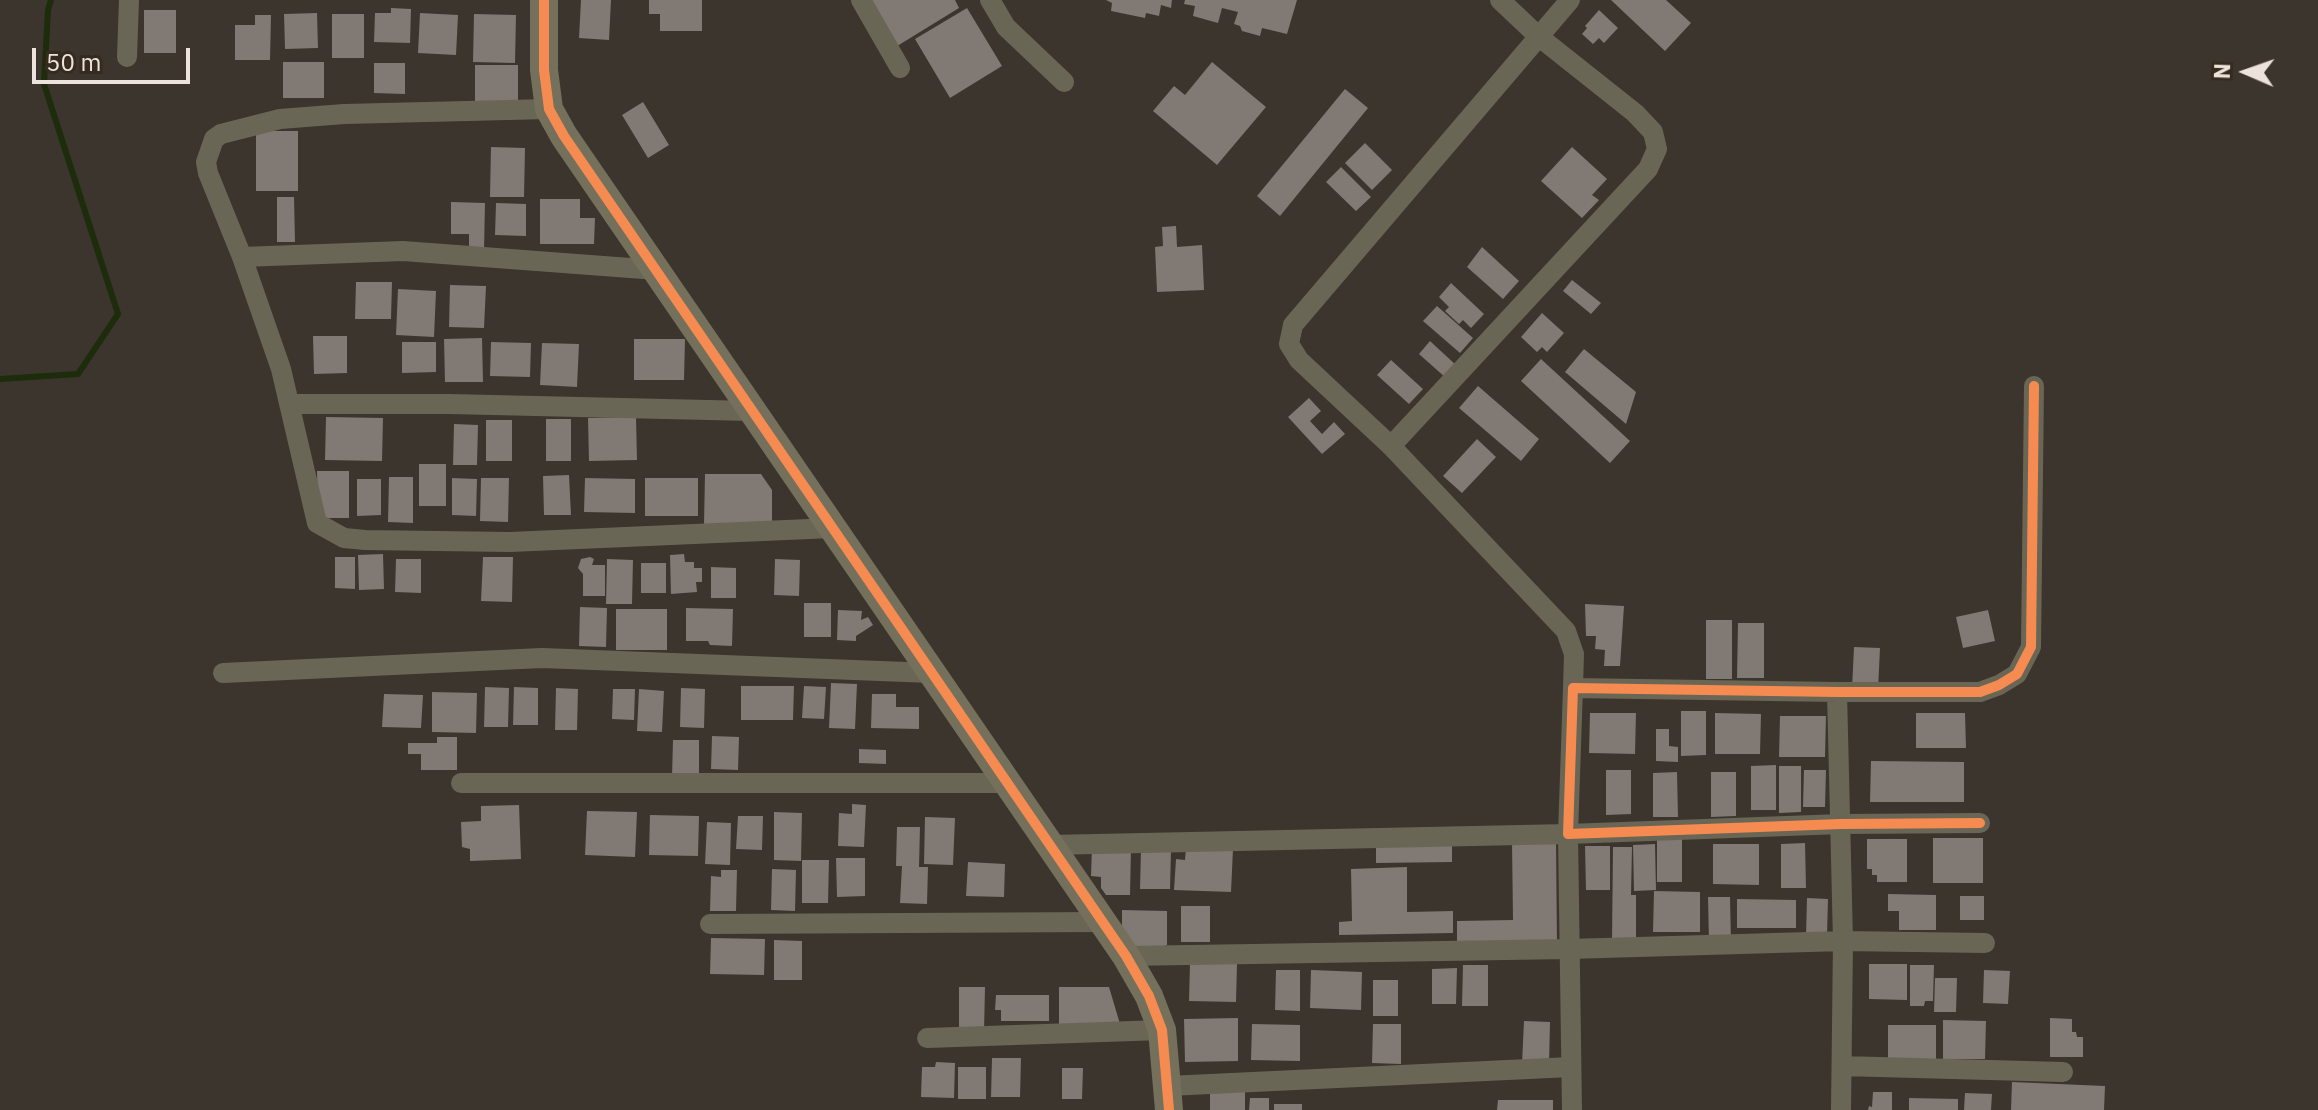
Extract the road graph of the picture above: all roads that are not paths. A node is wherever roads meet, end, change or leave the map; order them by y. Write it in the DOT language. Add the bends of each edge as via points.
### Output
graph roads {
  1 [pos="129,0"];
  2 [pos="544,0"];
  3 [pos="861,0"];
  4 [pos="990,0"];
  5 [pos="1500,0"];
  6 [pos="1570,0"];
  7 [pos="1538,36"];
  8 [pos="127,57"];
  9 [pos="900,68"];
  10 [pos="1064,82"];
  11 [pos="549,109"];
  12 [pos="242,257"];
  13 [pos="657,270"];
  14 [pos="2034,386"];
  15 [pos="289,404"];
  16 [pos="752,411"];
  17 [pos="1391,446"];
  18 [pos="832,528"];
  19 [pos="223,673"];
  20 [pos="932,673"];
  21 [pos="1573,688"];
  22 [pos="1837,692"];
  23 [pos="461,783"];
  24 [pos="1007,783"];
  25 [pos="1980,823"];
  26 [pos="1841,824"];
  27 [pos="1568,834"];
  28 [pos="1049,845"];
  29 [pos="1102,922"];
  30 [pos="710,924"];
  31 [pos="1843,941"];
  32 [pos="1985,943"];
  33 [pos="1569,949"];
  34 [pos="1126,956"];
  35 [pos="1162,1030"];
  36 [pos="927,1038"];
  37 [pos="1842,1066"];
  38 [pos="1571,1067"];
  39 [pos="2063,1072"];
  40 [pos="1168,1098"];
  41 [pos="1572,1110"];
  42 [pos="1841,1110"];
  1 -- 8 [label="street"];
  2 -- 11 [label="street"];
  3 -- 9 [label="street"];
  4 -- 10 [label="street" via="1006,27"];
  5 -- 7 [label="street"];
  6 -- 7 [label="street"];
  7 -- 17 [label="street" via="1293,325 1289,344 1299,360"];
  7 -- 17 [label="street" via="1635,113 1653,132 1657,149 1648,169"];
  11 -- 12 [label="street" via="344,114 280,119 221,134 206,162"];
  11 -- 13 [label="street"];
  12 -- 13 [label="street" via="403,251"];
  12 -- 15 [label="street"];
  13 -- 16 [label="street"];
  14 -- 22 [label="street" via="2031,647 2017,674 1980,692"];
  15 -- 16 [label="street"];
  15 -- 18 [label="street" via="317,523 344,538 510,542"];
  16 -- 18 [label="street"];
  17 -- 21 [label="street" via="1566,631 1574,654"];
  18 -- 20 [label="street"];
  19 -- 20 [label="street" via="542,658"];
  20 -- 24 [label="street"];
  21 -- 22 [label="street"];
  21 -- 27 [label="street"];
  22 -- 26 [label="street"];
  23 -- 24 [label="street"];
  24 -- 28 [label="street"];
  25 -- 26 [label="street"];
  26 -- 27 [label="street"];
  26 -- 31 [label="street"];
  27 -- 28 [label="street"];
  27 -- 33 [label="street"];
  28 -- 29 [label="street"];
  29 -- 30 [label="street"];
  29 -- 34 [label="street"];
  31 -- 32 [label="street"];
  31 -- 33 [label="street"];
  31 -- 37 [label="street"];
  33 -- 34 [label="street"];
  33 -- 38 [label="street"];
  34 -- 35 [label="street"];
  35 -- 36 [label="street"];
  35 -- 40 [label="street"];
  37 -- 39 [label="street"];
  37 -- 42 [label="street"];
  38 -- 40 [label="street"];
  38 -- 41 [label="street"];
}
